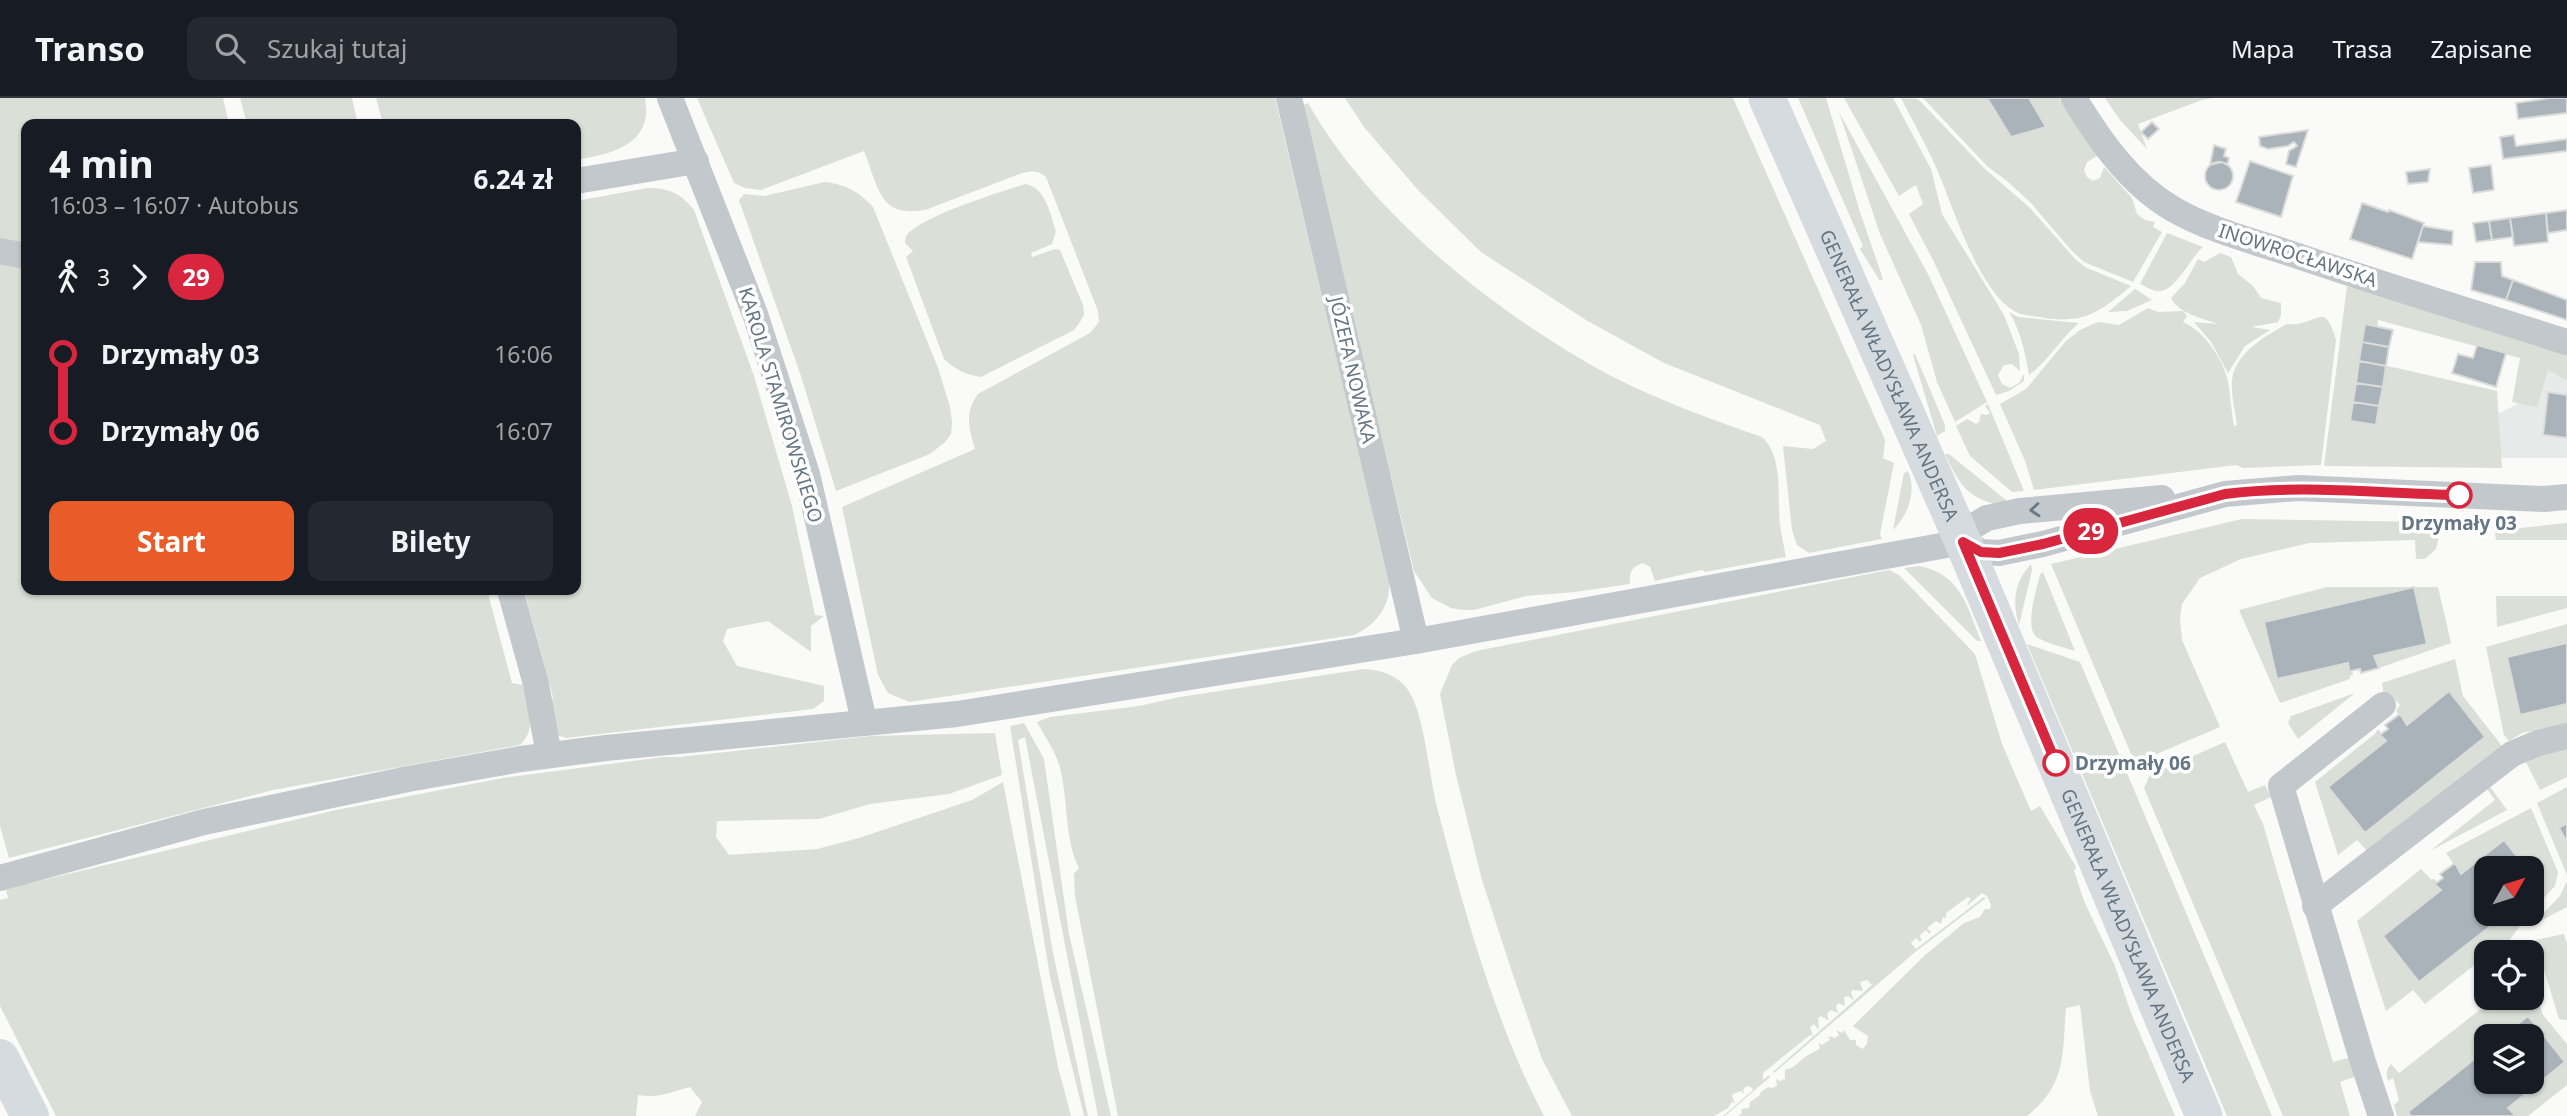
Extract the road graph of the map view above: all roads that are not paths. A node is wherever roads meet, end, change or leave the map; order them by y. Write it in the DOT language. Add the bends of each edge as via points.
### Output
graph roads {
  1 [pos="670,98"];
  2 [pos="1289,98"];
  3 [pos="1767,98"];
  4 [pos="2074,98"];
  5 [pos="696,161"];
  6 [pos="581,180"];
  7 [pos="0,251"];
  8 [pos="21,255"];
  9 [pos="2567,342"];
  10 [pos="2225,494"];
  11 [pos="2567,497"];
  12 [pos="1963,542"];
  13 [pos="511,595"];
  14 [pos="1416,641"];
  15 [pos="2383,705"];
  16 [pos="864,721"];
  17 [pos="2567,736"];
  18 [pos="549,755"];
  19 [pos="0,878"];
  20 [pos="2315,906"];
  21 [pos="0,1058"];
  22 [pos="30,1116"];
  23 [pos="2204,1116"];
  24 [pos="2381,1116"];
  1 -- 5 [label="street, KAROLA STAMIROWSKIEGO"];
  2 -- 14 [label="street, JÓZEFA NOWAKA"];
  3 -- 12 [label="main road, GENERAŁA WŁADYSŁAWA ANDERSA"];
  4 -- 9 [label="street, INOWROCŁAWSKA" via="2129,173 2150,193 2188,216"];
  5 -- 6 [label="street"];
  5 -- 16 [label="street, KAROLA STAMIROWSKIEGO" via="755,314 807,474"];
  7 -- 8 [label="street"];
  10 -- 11 [label="street" via="2298,488"];
  10 -- 12 [label="street" via="1999,553 1981,552"];
  10 -- 12 [label="street, one-way" via="2020,511 1987,518 1970,528"];
  12 -- 14 [label="street"];
  12 -- 23 [label="main road, GENERAŁA WŁADYSŁAWA ANDERSA"];
  13 -- 18 [label="street" via="536,684"];
  14 -- 16 [label="street" via="957,714"];
  15 -- 20 [label="street" via="2281,786"];
  16 -- 18 [label="street"];
  17 -- 20 [label="street" via="2512,754"];
  18 -- 19 [label="street" via="204,822"];
  20 -- 24 [label="street"];
  21 -- 22 [label="highway"];
}
